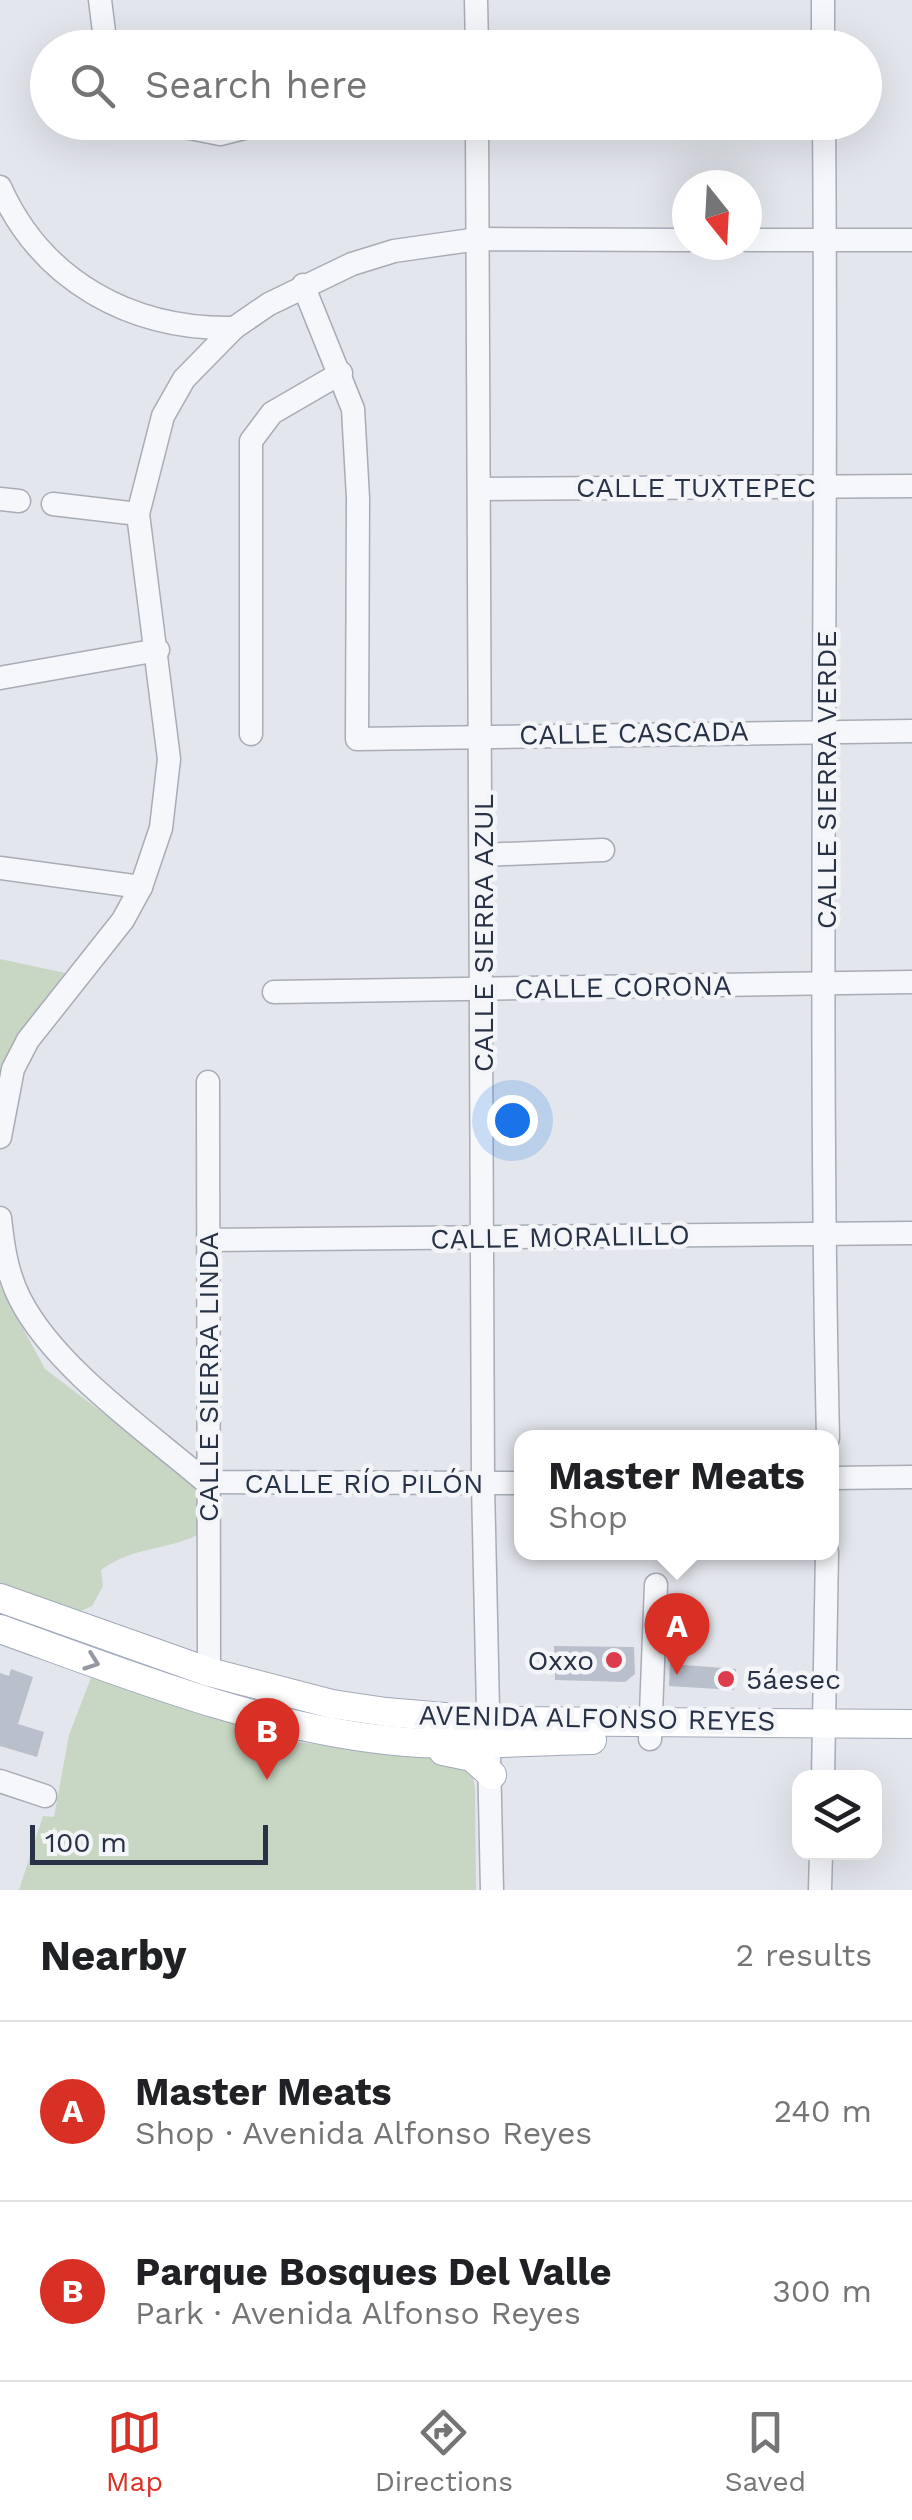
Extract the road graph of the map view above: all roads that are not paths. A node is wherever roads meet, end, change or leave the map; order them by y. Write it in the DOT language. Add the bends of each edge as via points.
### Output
graph roads {
  1 [pos="100,0"];
  2 [pos="476,0"];
  3 [pos="823,0"];
  4 [pos="104,30"];
  5 [pos="477,30"];
  6 [pos="824,30"];
  7 [pos="477,140"];
  8 [pos="824,140"];
  9 [pos="0,186"];
  10 [pos="478,239"];
  11 [pos="672,240"];
  12 [pos="762,240"];
  13 [pos="825,240"];
  14 [pos="912,240"];
  15 [pos="303,285"];
  16 [pos="234,328"];
  17 [pos="341,372"];
  18 [pos="828,486"];
  19 [pos="912,486"];
  20 [pos="480,489"];
  21 [pos="54,504"];
  22 [pos="138,514"];
  23 [pos="158,650"];
  24 [pos="0,678"];
  25 [pos="825,730"];
  26 [pos="912,731"];
  27 [pos="250,734"];
  28 [pos="482,735"];
  29 [pos="603,850"];
  30 [pos="482,855"];
  31 [pos="0,868"];
  32 [pos="141,886"];
  33 [pos="912,982"];
  34 [pos="825,983"];
  35 [pos="483,990"];
  36 [pos="274,992"];
  37 [pos="208,1082"];
  38 [pos="0,1138"];
  39 [pos="0,1218"];
  40 [pos="912,1233"];
  41 [pos="824,1234"];
  42 [pos="483,1238"];
  43 [pos="208,1240"];
  44 [pos="828,1430"];
  45 [pos="912,1477"];
  46 [pos="839,1478"];
  47 [pos="206,1482"];
  48 [pos="484,1484"];
  49 [pos="514,1484"];
  50 [pos="827,1560"];
  51 [pos="656,1585"];
  52 [pos="0,1598"];
  53 [pos="0,1629"];
  54 [pos="208,1672"];
  55 [pos="912,1724"];
  56 [pos="650,1731"];
  57 [pos="491,1732"];
  58 [pos="824,1732"];
  59 [pos="912,1739"];
  60 [pos="388,1740"];
  61 [pos="823,1770"];
  62 [pos="492,1775"];
  63 [pos="0,1781"];
  64 [pos="44,1796"];
  65 [pos="821,1860"];
  66 [pos="492,1890"];
  67 [pos="820,1890"];
  1 -- 4 [label="street"];
  2 -- 5 [label="street"];
  3 -- 6 [label="street"];
  7 -- 10 [label="street, CALLE SIERRA AZUL"];
  8 -- 13 [label="street, CALLE SIERRA VERDE"];
  9 -- 16 [label="street" via="40,254 93,296 179,325"];
  10 -- 11 [label="street"];
  10 -- 15 [label="street" via="394,251"];
  10 -- 20 [label="street, CALLE SIERRA AZUL"];
  12 -- 13 [label="street"];
  13 -- 14 [label="street"];
  13 -- 18 [label="street, CALLE SIERRA VERDE"];
  15 -- 16 [label="street"];
  15 -- 17 [label="street"];
  16 -- 22 [label="street" via="172,396"];
  17 -- 27 [label="street" via="272,413 250,442"];
  17 -- 28 [label="street, CALLE CASCADA" via="358,448 357,739"];
  18 -- 19 [label="street, CALLE TUXTEPEC"];
  18 -- 20 [label="street, CALLE TUXTEPEC"];
  18 -- 25 [label="street, CALLE SIERRA VERDE"];
  20 -- 28 [label="street, CALLE SIERRA AZUL"];
  21 -- 22 [label="street"];
  22 -- 23 [label="street"];
  23 -- 24 [label="street"];
  23 -- 32 [label="street" via="168,790"];
  25 -- 26 [label="street, CALLE CASCADA"];
  25 -- 28 [label="street, CALLE CASCADA"];
  25 -- 34 [label="street, CALLE SIERRA VERDE"];
  28 -- 30 [label="street, CALLE SIERRA AZUL"];
  29 -- 30 [label="street"];
  30 -- 35 [label="street, CALLE SIERRA AZUL"];
  31 -- 32 [label="street"];
  32 -- 38 [label="street" via="106,946 28,1040 13,1070"];
  33 -- 34 [label="street, CALLE CORONA"];
  34 -- 35 [label="street, CALLE CORONA"];
  34 -- 41 [label="street, CALLE SIERRA VERDE"];
  35 -- 36 [label="street, CALLE CORONA"];
  35 -- 42 [label="street, CALLE SIERRA AZUL"];
  37 -- 43 [label="street, CALLE SIERRA LINDA"];
  39 -- 47 [label="street" via="10,1279 32,1320 82,1374"];
  40 -- 41 [label="street, CALLE MORALILLO"];
  41 -- 42 [label="street, CALLE MORALILLO"];
  41 -- 44 [label="street, CALLE SIERRA VERDE"];
  42 -- 43 [label="street, CALLE MORALILLO"];
  42 -- 48 [label="street, CALLE SIERRA AZUL"];
  43 -- 47 [label="street, CALLE SIERRA LINDA"];
  45 -- 46 [label="street"];
  47 -- 48 [label="street, CALLE RÍO PILÓN"];
  47 -- 54 [label="street, CALLE SIERRA LINDA"];
  48 -- 49 [label="street, CALLE RÍO PILÓN"];
  48 -- 57 [label="street, CALLE SIERRA AZUL"];
  50 -- 58 [label="street"];
  51 -- 56 [label="street"];
  52 -- 54 [label="main road, AVENIDA ALFONSO REYES"];
  53 -- 60 [label="main road, AVENIDA ALFONSO REYES, one-way" via="206,1703"];
  54 -- 57 [label="main road, AVENIDA ALFONSO REYES" via="332,1704"];
  55 -- 58 [label="main road, AVENIDA ALFONSO REYES"];
  56 -- 57 [label="main road, AVENIDA ALFONSO REYES"];
  56 -- 58 [label="main road, AVENIDA ALFONSO REYES"];
  57 -- 60 [label="main road, AVENIDA ALFONSO REYES"];
  57 -- 62 [label="street, CALLE SIERRA AZUL"];
  58 -- 59 [label="main road, AVENIDA ALFONSO REYES"];
  58 -- 61 [label="street"];
  60 -- 62 [label="main road" via="472,1757"];
  62 -- 66 [label="street, CALLE SIERRA AZUL"];
  63 -- 64 [label="street"];
  65 -- 67 [label="street"];
}
